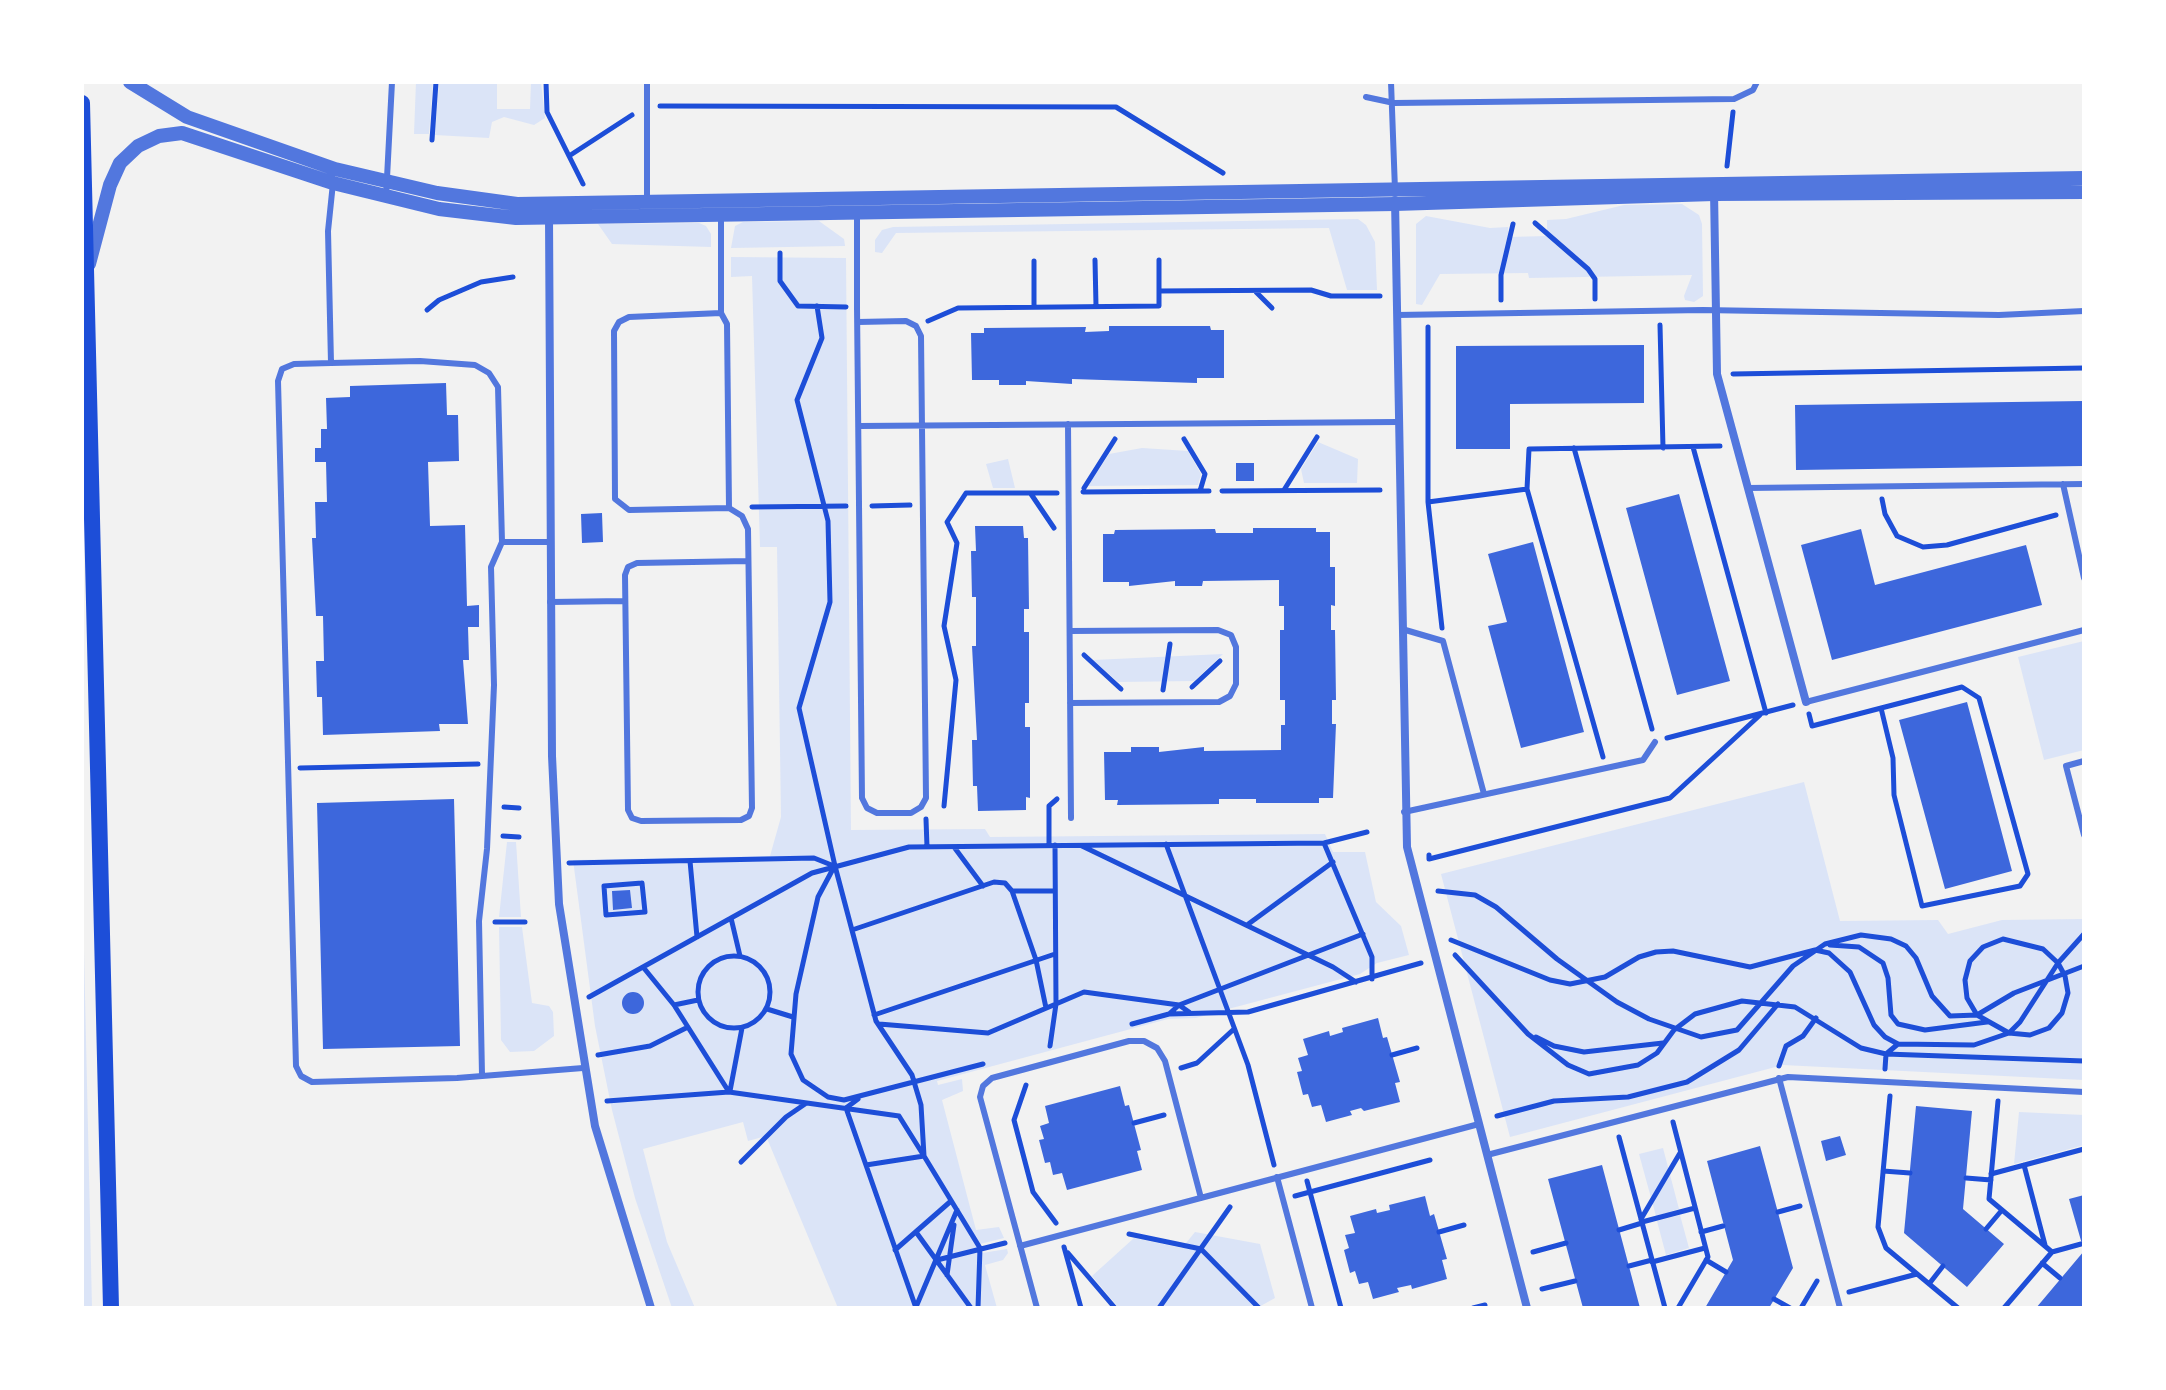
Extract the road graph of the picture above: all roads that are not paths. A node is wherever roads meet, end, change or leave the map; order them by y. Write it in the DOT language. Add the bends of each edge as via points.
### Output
graph roads {
  1 [pos="130,82"];
  2 [pos="392,82"];
  3 [pos="647,82"];
  4 [pos="1391,82"];
  5 [pos="1757,82"];
  6 [pos="1366,97"];
  7 [pos="82,103"];
  8 [pos="1394,103"];
  9 [pos="334,176"];
  10 [pos="2084,178"];
  11 [pos="1718,183"];
  12 [pos="387,189"];
  13 [pos="2084,192"];
  14 [pos="1395,198"];
  15 [pos="856,206"];
  16 [pos="647,210"];
  17 [pos="549,212"];
  18 [pos="721,216"];
  19 [pos="86,277"];
  20 [pos="2084,311"];
  21 [pos="1715,312"];
  22 [pos="721,313"];
  23 [pos="1397,315"];
  24 [pos="858,322"];
  25 [pos="331,363"];
  26 [pos="1398,422"];
  27 [pos="1068,424"];
  28 [pos="922,425"];
  29 [pos="859,426"];
  30 [pos="2063,484"];
  31 [pos="2084,484"];
  32 [pos="1747,488"];
  33 [pos="729,508"];
  34 [pos="502,542"];
  35 [pos="550,542"];
  36 [pos="748,561"];
  37 [pos="2083,569"];
  38 [pos="2084,578"];
  39 [pos="625,601"];
  40 [pos="550,602"];
  41 [pos="1402,629"];
  42 [pos="2084,630"];
  43 [pos="1070,631"];
  44 [pos="1806,702"];
  45 [pos="1070,703"];
  46 [pos="1655,742"];
  47 [pos="2084,761"];
  48 [pos="1484,794"];
  49 [pos="1404,812"];
  50 [pos="1071,818"];
  51 [pos="2084,835"];
  52 [pos="583,1068"];
  53 [pos="482,1075"];
  54 [pos="1779,1078"];
  55 [pos="2084,1092"];
  56 [pos="1479,1124"];
  57 [pos="1487,1155"];
  58 [pos="1277,1177"];
  59 [pos="1201,1198"];
  60 [pos="1020,1243"];
  61 [pos="111,1308"];
  62 [pos="651,1308"];
  63 [pos="1037,1308"];
  64 [pos="1312,1308"];
  65 [pos="1527,1308"];
  66 [pos="1840,1308"];
  1 -- 9 [label="street" via="187,117"];
  2 -- 12 [label="lane"];
  3 -- 16 [label="lane"];
  4 -- 8 [label="lane"];
  5 -- 8 [label="lane" via="1753,90 1734,99"];
  6 -- 8 [label="lane"];
  7 -- 19 [label="main road"];
  8 -- 14 [label="lane"];
  9 -- 12 [label="street"];
  9 -- 19 [label="street" via="182,133 159,136 120,163"];
  9 -- 25 [label="lane" via="328,231"];
  10 -- 11 [label="street"];
  11 -- 13 [label="street"];
  11 -- 14 [label="street"];
  11 -- 21 [label="street"];
  12 -- 17 [label="street"];
  14 -- 15 [label="street"];
  14 -- 23 [label="street"];
  15 -- 16 [label="street"];
  15 -- 18 [label="street"];
  15 -- 24 [label="lane"];
  16 -- 17 [label="street"];
  16 -- 18 [label="street"];
  17 -- 35 [label="street"];
  18 -- 22 [label="lane"];
  19 -- 61 [label="main road"];
  20 -- 21 [label="lane"];
  21 -- 23 [label="lane"];
  21 -- 32 [label="street" via="1717,374"];
  22 -- 33 [label="lane" via="727,324"];
  22 -- 33 [label="lane" via="629,317 619,322 614,331 615,499 629,510"];
  23 -- 26 [label="street"];
  24 -- 28 [label="lane" via="906,321 916,326 921,336"];
  24 -- 29 [label="lane"];
  25 -- 34 [label="lane" via="420,361 475,365 489,373 498,387"];
  25 -- 53 [label="lane" via="294,364 282,369 278,381 296,1066 312,1082"];
  26 -- 27 [label="lane"];
  26 -- 41 [label="street"];
  27 -- 28 [label="lane"];
  27 -- 43 [label="lane"];
  28 -- 29 [label="lane"];
  28 -- 29 [label="lane" via="926,798 911,813 877,813 862,798"];
  30 -- 31 [label="lane"];
  30 -- 32 [label="lane"];
  30 -- 37 [label="lane"];
  32 -- 44 [label="street"];
  33 -- 36 [label="lane" via="742,516 748,529"];
  34 -- 35 [label="lane"];
  34 -- 53 [label="lane" via="491,567 494,685 479,921"];
  35 -- 40 [label="street"];
  36 -- 39 [label="lane" via="637,563 625,575"];
  36 -- 39 [label="lane" via="752,808 741,820 632,818"];
  37 -- 38 [label="lane"];
  39 -- 40 [label="lane"];
  40 -- 52 [label="street" via="555,863"];
  41 -- 48 [label="lane" via="1443,641"];
  41 -- 49 [label="street"];
  42 -- 44 [label="lane"];
  43 -- 45 [label="lane"];
  43 -- 45 [label="lane" via="1218,630 1231,635 1236,647 1236,684 1219,702"];
  45 -- 50 [label="lane"];
  46 -- 48 [label="lane" via="1643,760"];
  47 -- 51 [label="lane" via="2066,766"];
  48 -- 49 [label="lane"];
  49 -- 56 [label="street" via="1410,863"];
  52 -- 53 [label="lane"];
  52 -- 62 [label="street" via="616,1203"];
  54 -- 55 [label="lane"];
  54 -- 57 [label="lane"];
  54 -- 66 [label="lane"];
  56 -- 57 [label="street"];
  56 -- 58 [label="lane"];
  57 -- 65 [label="street"];
  58 -- 59 [label="lane"];
  58 -- 64 [label="lane"];
  59 -- 60 [label="lane"];
  59 -- 60 [label="lane" via="1165,1061 1157,1048 1129,1041 992,1078 983,1086 980,1097"];
  60 -- 63 [label="lane"];
}
